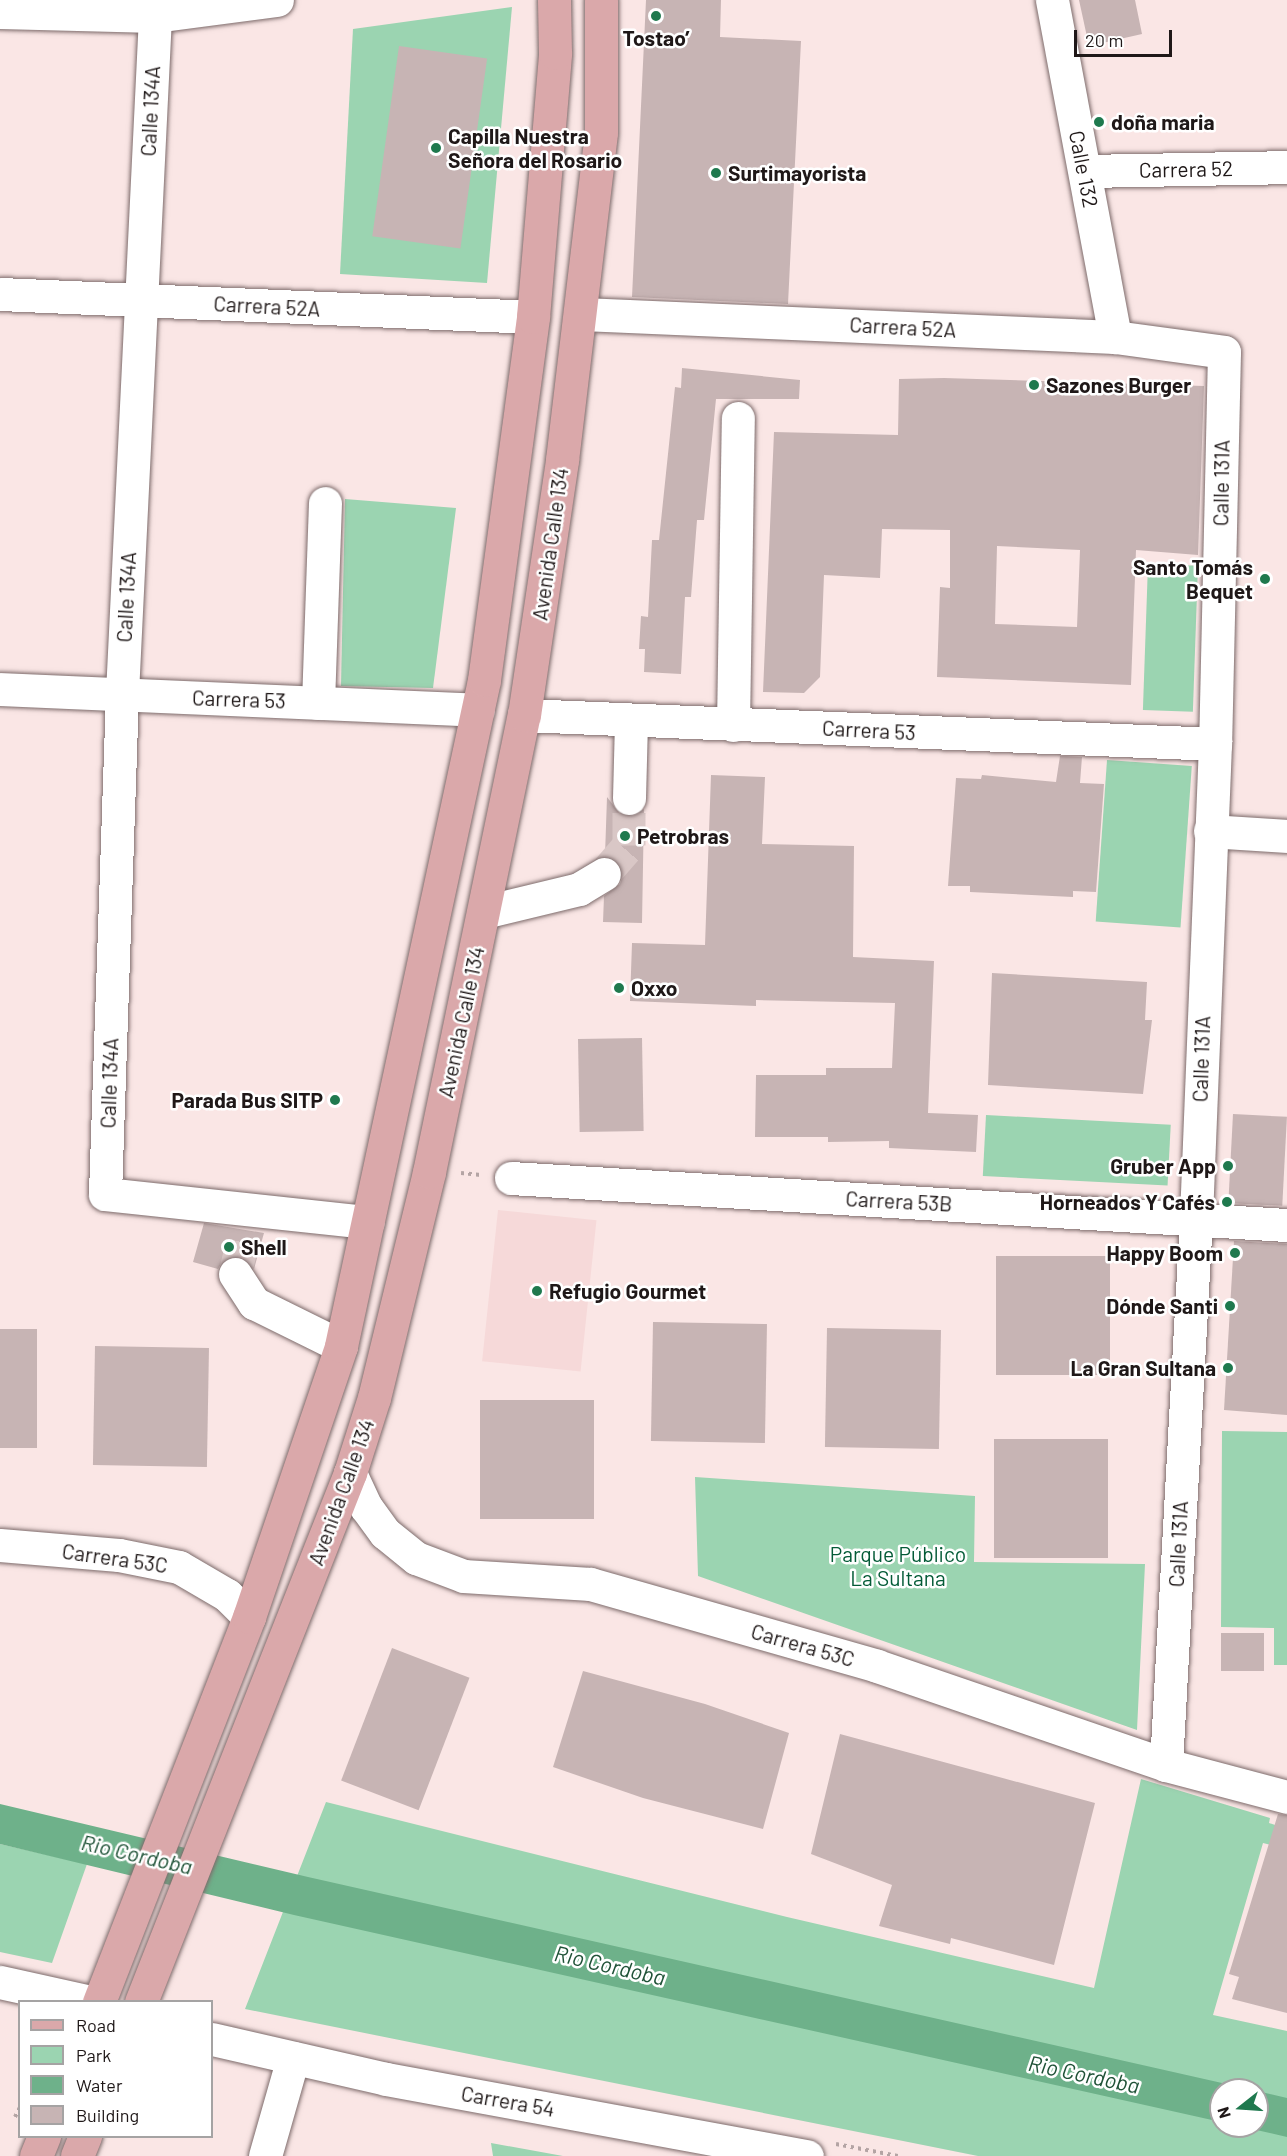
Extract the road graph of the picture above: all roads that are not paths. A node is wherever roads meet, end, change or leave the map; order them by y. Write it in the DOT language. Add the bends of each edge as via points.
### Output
graph roads {
  1 [pos="277,0"];
  2 [pos="554,0"];
  3 [pos="601,0"];
  4 [pos="1052,0"];
  5 [pos="154,8"];
  6 [pos="0,12"];
  7 [pos="1287,167"];
  8 [pos="1085,171"];
  9 [pos="0,294"];
  10 [pos="140,300"];
  11 [pos="582,314"];
  12 [pos="533,317"];
  13 [pos="1115,337"];
  14 [pos="1224,352"];
  15 [pos="738,418"];
  16 [pos="325,503"];
  17 [pos="0,689"];
  18 [pos="122,694"];
  19 [pos="318,703"];
  20 [pos="478,710"];
  21 [pos="524,715"];
  22 [pos="631,721"];
  23 [pos="733,725"];
  24 [pos="1215,744"];
  25 [pos="629,798"];
  26 [pos="1209,831"];
  27 [pos="1287,836"];
  28 [pos="604,874"];
  29 [pos="484,912"];
  30 [pos="511,1178"];
  31 [pos="1196,1218"];
  32 [pos="368,1222"];
  33 [pos="1287,1226"];
  34 [pos="235,1274"];
  35 [pos="341,1346"];
  36 [pos="350,1473"];
  37 [pos="0,1545"];
  38 [pos="249,1617"];
  39 [pos="1166,1765"];
  40 [pos="1287,1797"];
  41 [pos="0,1982"];
  42 [pos="85,2000"];
  43 [pos="99,2000"];
  44 [pos="141,2000"];
  45 [pos="213,2039"];
  46 [pos="293,2058"];
  47 [pos="43,2138"];
  48 [pos="36,2156"];
  49 [pos="265,2156"];
  50 [pos="807,2156"];
  1 -- 5 [label="street"];
  2 -- 12 [label="main road" via="555,53"];
  3 -- 11 [label="main road, Avenida Calle 134" via="602,108"];
  4 -- 8 [label="street, Calle 132"];
  5 -- 6 [label="street"];
  5 -- 10 [label="street, Calle 134A"];
  7 -- 8 [label="street, Carrera 52"];
  8 -- 13 [label="street, Calle 132"];
  9 -- 10 [label="street, Carrera 52A"];
  10 -- 12 [label="street, Carrera 52A"];
  10 -- 18 [label="street, Calle 134A"];
  11 -- 13 [label="street, Carrera 52A"];
  11 -- 21 [label="main road, Avenida Calle 134"];
  12 -- 20 [label="main road"];
  13 -- 14 [label="street, Carrera 52A"];
  14 -- 24 [label="street, Calle 131A"];
  15 -- 23 [label="street"];
  16 -- 19 [label="street"];
  17 -- 18 [label="street, Carrera 53"];
  18 -- 19 [label="street, Carrera 53"];
  18 -- 32 [label="street, Calle 134A" via="105,1194 250,1219"];
  19 -- 20 [label="street, Carrera 53"];
  20 -- 32 [label="main road"];
  21 -- 22 [label="street, Carrera 53"];
  21 -- 29 [label="main road, Avenida Calle 134"];
  22 -- 23 [label="street, Carrera 53"];
  22 -- 25 [label="street"];
  23 -- 24 [label="street, Carrera 53"];
  24 -- 26 [label="street, Calle 131A"];
  26 -- 27 [label="street"];
  26 -- 31 [label="street, Calle 131A"];
  28 -- 29 [label="street" via="579,889"];
  29 -- 36 [label="main road, Avenida Calle 134" via="429,1172 374,1398"];
  30 -- 31 [label="street, Carrera 53B"];
  31 -- 33 [label="street, Carrera 53B"];
  31 -- 39 [label="street, Calle 131A"];
  32 -- 35 [label="main road"];
  34 -- 35 [label="street" via="254,1303"];
  35 -- 38 [label="main road"];
  36 -- 39 [label="street, Carrera 53C" via="366,1507 385,1533 416,1558 464,1576 590,1584 877,1666"];
  36 -- 44 [label="main road, Avenida Calle 134"];
  37 -- 38 [label="street, Carrera 53C" via="119,1555 179,1567 226,1595"];
  38 -- 43 [label="main road"];
  39 -- 40 [label="street, Carrera 53C"];
  41 -- 42 [label="street"];
  45 -- 46 [label="street, Carrera 54"];
  46 -- 49 [label="street"];
  46 -- 50 [label="street, Carrera 54"];
  47 -- 48 [label="main road"];
}
